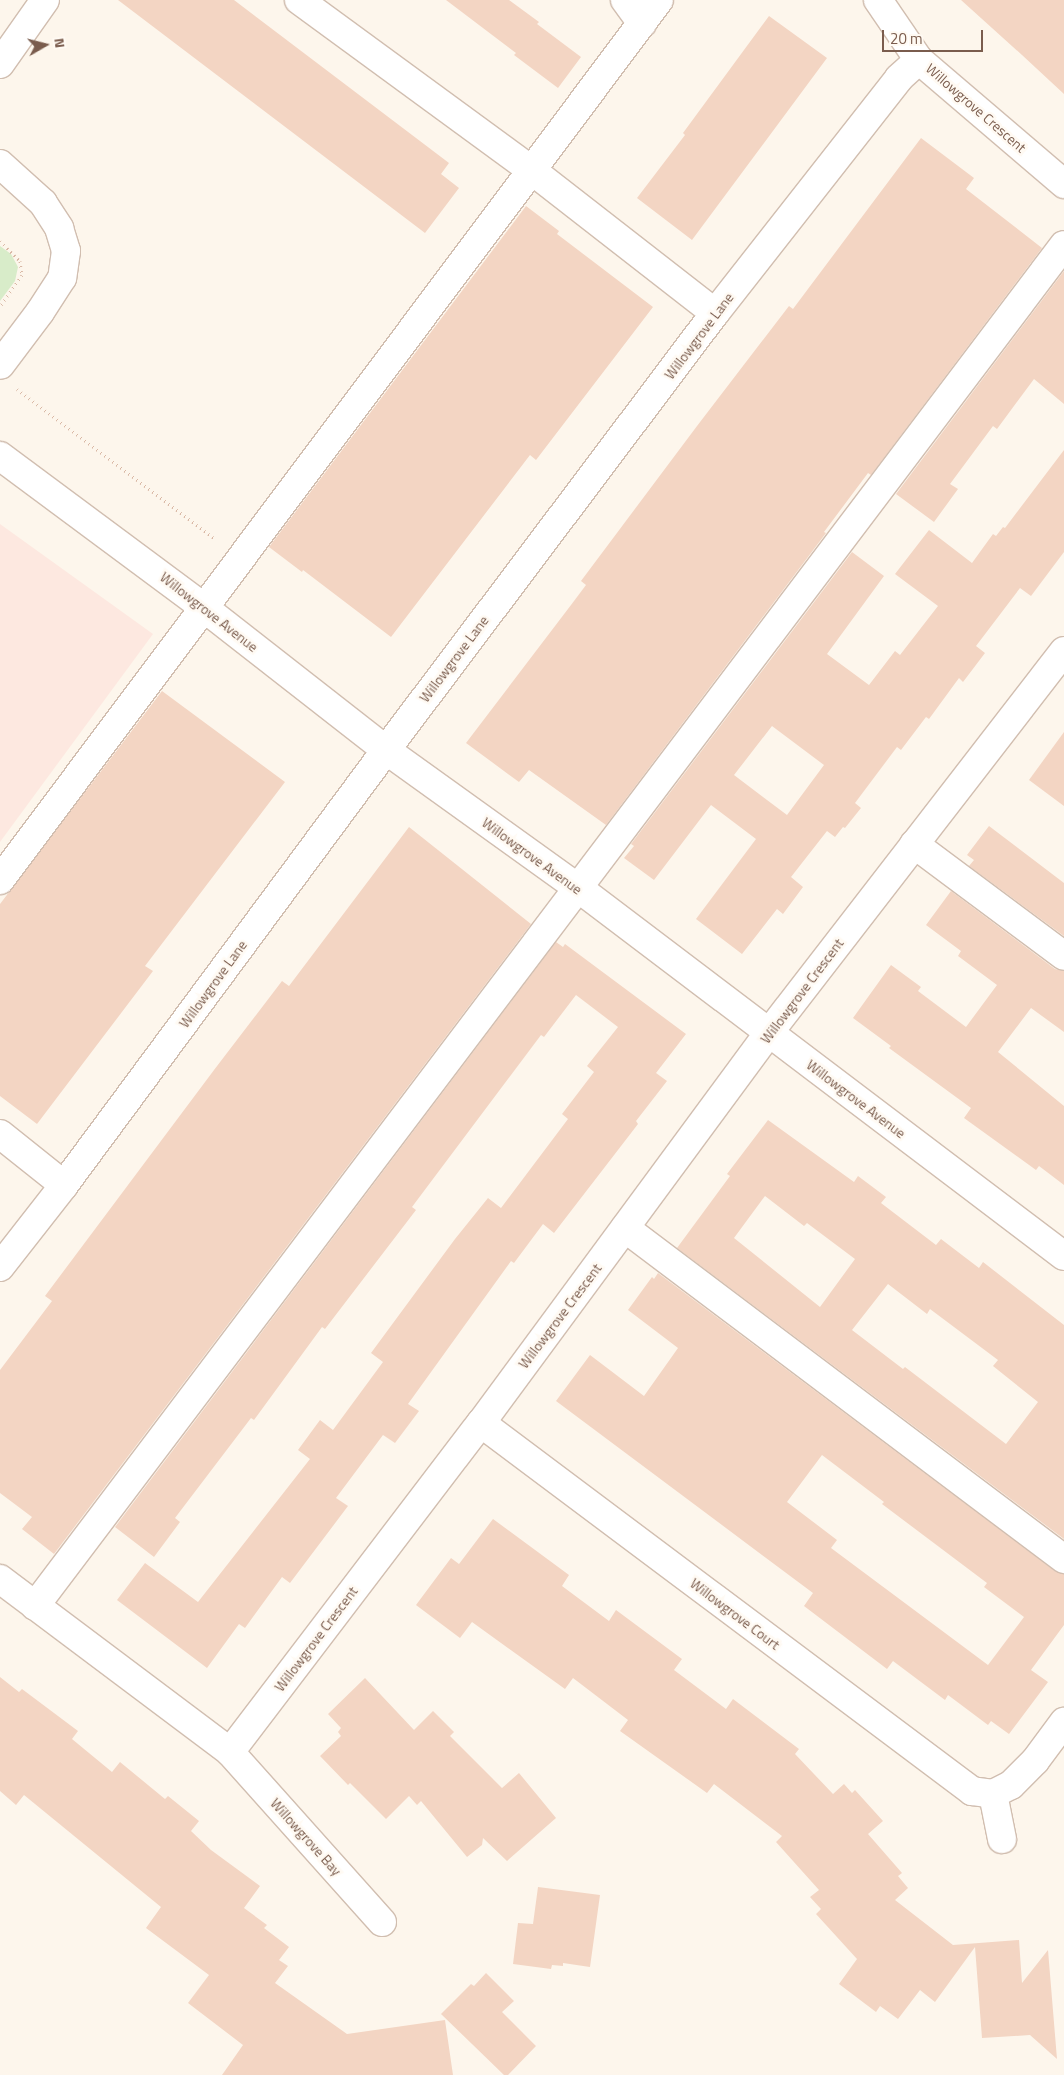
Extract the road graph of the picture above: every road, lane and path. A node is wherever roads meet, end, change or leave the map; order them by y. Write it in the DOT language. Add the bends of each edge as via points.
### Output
graph roads {
  1 [pos="46,0"];
  2 [pos="299,0"];
  3 [pos="625,0"];
  4 [pos="659,0"];
  5 [pos="878,0"];
  6 [pos="642,23"];
  7 [pos="919,60"];
  8 [pos="0,64"];
  9 [pos="0,164"];
  10 [pos="530,170"];
  11 [pos="1064,184"];
  12 [pos="0,242"];
  13 [pos="1064,246"];
  14 [pos="0,306"];
  15 [pos="715,313"];
  16 [pos="7,376"];
  17 [pos="0,456"];
  18 [pos="242,559"];
  19 [pos="203,607"];
  20 [pos="1064,652"];
  21 [pos="386,750"];
  22 [pos="914,844"];
  23 [pos="0,880"];
  24 [pos="576,887"];
  25 [pos="1064,956"];
  26 [pos="768,1034"];
  27 [pos="0,1134"];
  28 [pos="64,1185"];
  29 [pos="625,1228"];
  30 [pos="1064,1256"];
  31 [pos="0,1267"];
  32 [pos="481,1422"];
  33 [pos="1064,1559"];
  34 [pos="0,1579"];
  35 [pos="35,1606"];
  36 [pos="1064,1722"];
  37 [pos="230,1752"];
  38 [pos="993,1794"];
  39 [pos="1002,1839"];
  40 [pos="382,1922"];
  1 -- 8 [label="street"];
  2 -- 10 [label="street"];
  3 -- 6 [label="street"];
  4 -- 6 [label="street"];
  5 -- 7 [label="street, Willowgrove Crescent"];
  6 -- 10 [label="street"];
  7 -- 11 [label="street, Willowgrove Crescent"];
  7 -- 15 [label="street, Willowgrove Lane" via="899,78"];
  9 -- 16 [label="street" via="43,203 59,228 66,250 62,278 40,312"];
  10 -- 15 [label="street"];
  10 -- 18 [label="street"];
  12 -- 14 [label="path" via="20,261 22,275"];
  13 -- 24 [label="street"];
  15 -- 21 [label="street, Willowgrove Lane"];
  16 -- 18 [label="path"];
  17 -- 19 [label="street, Willowgrove Avenue"];
  18 -- 19 [label="street"];
  19 -- 21 [label="street, Willowgrove Avenue"];
  19 -- 23 [label="street"];
  20 -- 22 [label="street, Willowgrove Crescent"];
  21 -- 24 [label="street, Willowgrove Avenue"];
  21 -- 28 [label="street, Willowgrove Lane"];
  22 -- 25 [label="street"];
  22 -- 26 [label="street, Willowgrove Crescent"];
  24 -- 26 [label="street, Willowgrove Avenue"];
  24 -- 35 [label="street"];
  26 -- 29 [label="street, Willowgrove Crescent"];
  26 -- 30 [label="street, Willowgrove Avenue"];
  27 -- 28 [label="street"];
  28 -- 31 [label="street, Willowgrove Lane"];
  29 -- 32 [label="street, Willowgrove Crescent"];
  29 -- 33 [label="street"];
  32 -- 37 [label="street, Willowgrove Crescent"];
  32 -- 38 [label="street, Willowgrove Court" via="972,1792"];
  34 -- 35 [label="street"];
  35 -- 37 [label="street"];
  36 -- 38 [label="street" via="1035,1761 1011,1785"];
  37 -- 40 [label="street, Willowgrove Bay"];
  38 -- 39 [label="street"];
}
